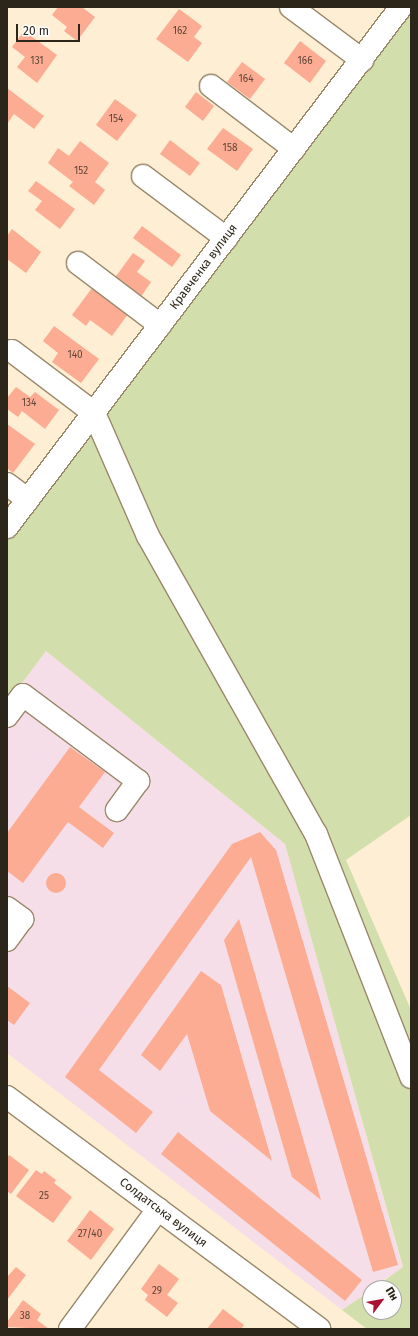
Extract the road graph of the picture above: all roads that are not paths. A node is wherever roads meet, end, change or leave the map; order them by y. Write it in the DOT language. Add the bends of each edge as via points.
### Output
graph roads {
  1 [pos="291,7"];
  2 [pos="402,7"];
  3 [pos="362,60"];
  4 [pos="210,86"];
  5 [pos="294,149"];
  6 [pos="143,176"];
  7 [pos="226,238"];
  8 [pos="78,263"];
  9 [pos="160,325"];
  10 [pos="12,351"];
  11 [pos="94,413"];
  12 [pos="7,484"];
  13 [pos="28,500"];
  14 [pos="7,527"];
  15 [pos="7,716"];
  16 [pos="117,810"];
  17 [pos="7,908"];
  18 [pos="7,940"];
  19 [pos="411,1077"];
  20 [pos="7,1097"];
  21 [pos="158,1209"];
  22 [pos="70,1329"];
  23 [pos="319,1329"];
  1 -- 3 [label="street"];
  2 -- 3 [label="street, Кравченка вулиця"];
  3 -- 5 [label="street, Кравченка вулиця"];
  4 -- 5 [label="street"];
  5 -- 7 [label="street, Кравченка вулиця"];
  6 -- 7 [label="street"];
  7 -- 9 [label="street, Кравченка вулиця"];
  8 -- 9 [label="street"];
  9 -- 11 [label="street, Кравченка вулиця"];
  10 -- 11 [label="street"];
  11 -- 13 [label="street, Кравченка вулиця"];
  11 -- 19 [label="street" via="148,536 316,834"];
  12 -- 13 [label="street"];
  13 -- 14 [label="street, Кравченка вулиця"];
  15 -- 16 [label="street" via="23,695 138,780"];
  17 -- 18 [label="street" via="22,919"];
  20 -- 21 [label="street, Солдатська вулиця"];
  21 -- 22 [label="street"];
  21 -- 23 [label="street, Солдатська вулиця"];
}
